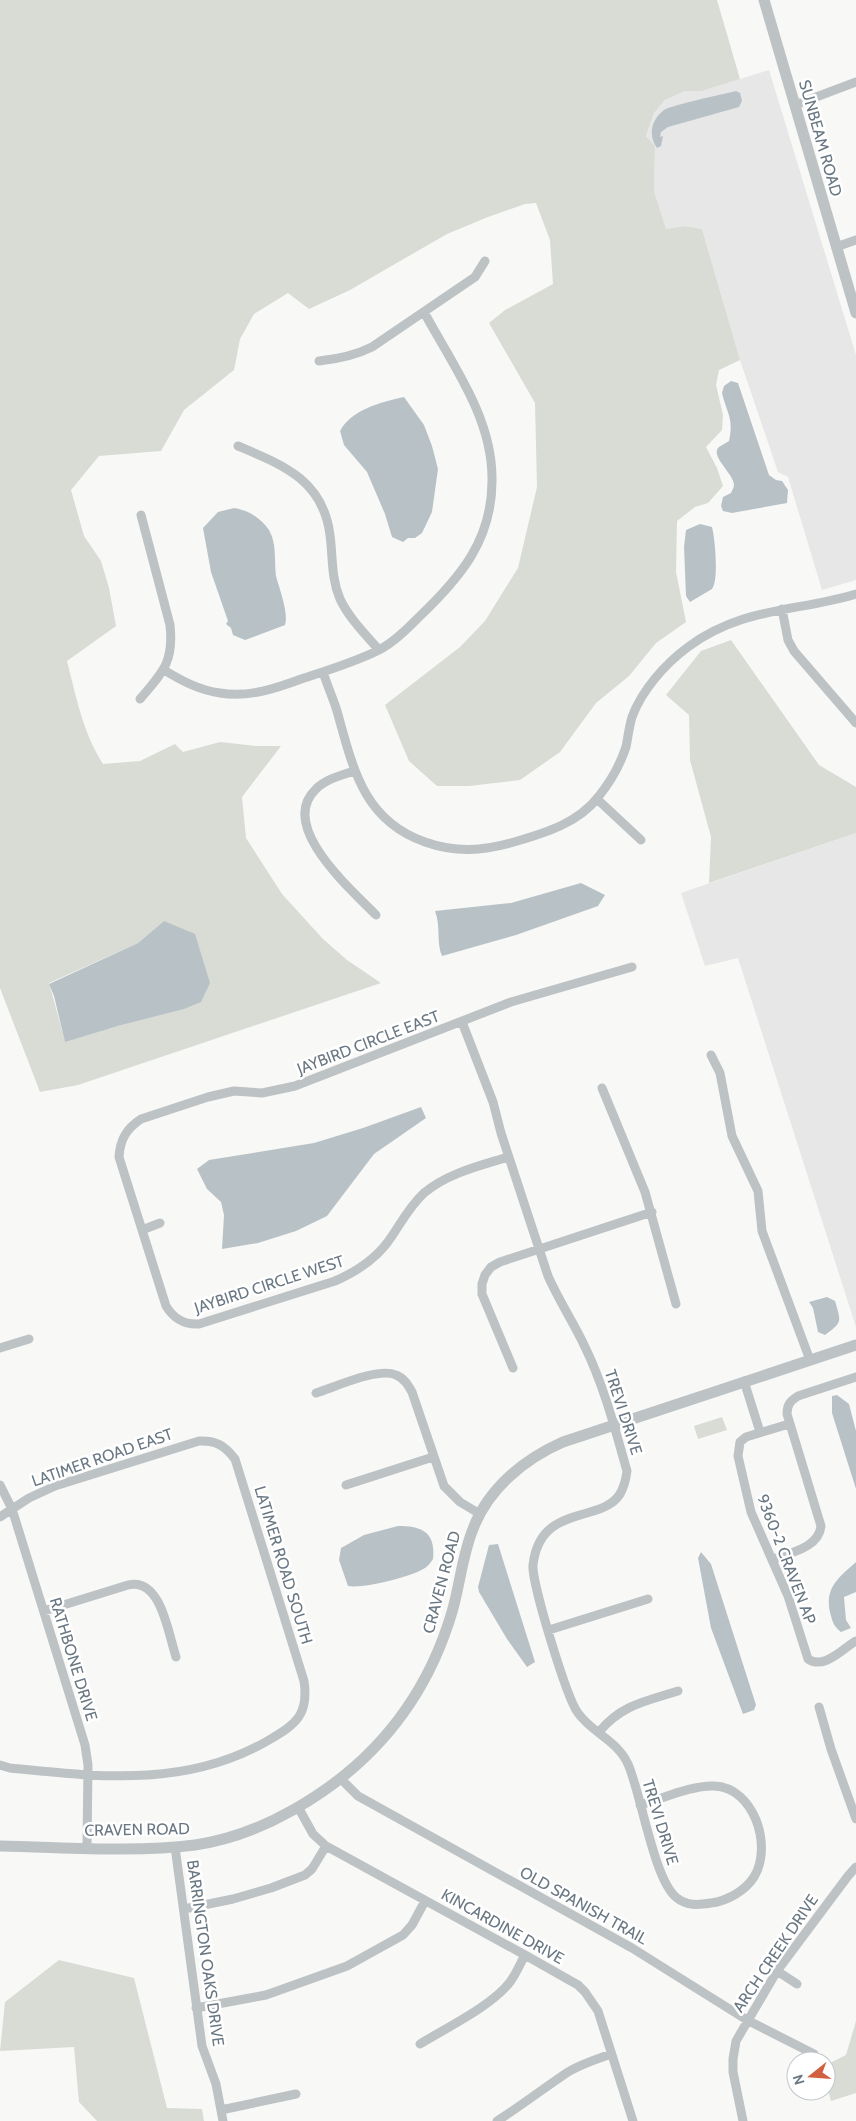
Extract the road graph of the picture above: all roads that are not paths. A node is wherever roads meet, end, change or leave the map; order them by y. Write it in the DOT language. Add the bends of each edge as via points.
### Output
graph roads {
  1 [pos="764,0"];
  2 [pos="856,82"];
  3 [pos="794,105"];
  4 [pos="856,240"];
  5 [pos="836,247"];
  6 [pos="485,261"];
  7 [pos="855,308"];
  8 [pos="424,312"];
  9 [pos="319,361"];
  10 [pos="238,446"];
  11 [pos="141,515"];
  12 [pos="856,594"];
  13 [pos="782,609"];
  14 [pos="379,650"];
  15 [pos="164,670"];
  16 [pos="323,672"];
  17 [pos="140,699"];
  18 [pos="856,723"];
  19 [pos="354,771"];
  20 [pos="597,799"];
  21 [pos="641,840"];
  22 [pos="376,915"];
  23 [pos="632,968"];
  24 [pos="462,1022"];
  25 [pos="711,1055"];
  26 [pos="602,1088"];
  27 [pos="508,1157"];
  28 [pos="652,1212"];
  29 [pos="160,1223"];
  30 [pos="142,1230"];
  31 [pos="538,1249"];
  32 [pos="676,1304"];
  33 [pos="29,1339"];
  34 [pos="856,1345"];
  35 [pos="0,1348"];
  36 [pos="810,1360"];
  37 [pos="513,1368"];
  38 [pos="856,1377"];
  39 [pos="744,1381"];
  40 [pos="316,1393"];
  41 [pos="790,1424"];
  42 [pos="614,1425"];
  43 [pos="760,1432"];
  44 [pos="219,1444"];
  45 [pos="433,1457"];
  46 [pos="346,1484"];
  47 [pos="0,1485"];
  48 [pos="12,1509"];
  49 [pos="480,1514"];
  50 [pos="0,1518"];
  51 [pos="772,1560"];
  52 [pos="648,1599"];
  53 [pos="44,1611"];
  54 [pos="549,1630"];
  55 [pos="856,1641"];
  56 [pos="176,1657"];
  57 [pos="678,1691"];
  58 [pos="819,1707"];
  59 [pos="599,1732"];
  60 [pos="0,1764"];
  61 [pos="88,1776"];
  62 [pos="342,1780"];
  63 [pos="640,1805"];
  64 [pos="298,1808"];
  65 [pos="856,1819"];
  66 [pos="0,1846"];
  67 [pos="326,1846"];
  68 [pos="87,1847"];
  69 [pos="175,1847"];
  70 [pos="856,1867"];
  71 [pos="425,1900"];
  72 [pos="184,1909"];
  73 [pos="525,1955"];
  74 [pos="777,1971"];
  75 [pos="797,1984"];
  76 [pos="196,2008"];
  77 [pos="747,2020"];
  78 [pos="420,2044"];
  79 [pos="808,2051"];
  80 [pos="612,2054"];
  81 [pos="296,2094"];
  82 [pos="221,2110"];
  83 [pos="223,2121"];
  84 [pos="497,2121"];
  85 [pos="633,2121"];
  86 [pos="743,2121"];
  1 -- 3 [label="street, SUNBEAM ROAD"];
  2 -- 3 [label="street"];
  3 -- 5 [label="street, SUNBEAM ROAD"];
  4 -- 5 [label="street"];
  5 -- 7 [label="street, SUNBEAM ROAD"];
  6 -- 8 [label="street" via="475,277"];
  8 -- 9 [label="street" via="358,354"];
  8 -- 14 [label="street" via="484,426 491,453 491,503 486,525 463,570 396,639"];
  10 -- 14 [label="street" via="292,471 309,486 320,502 330,535 333,574 340,598 347,612"];
  11 -- 15 [label="street" via="170,625 172,641"];
  12 -- 13 [label="street"];
  13 -- 18 [label="street" via="788,640 794,651"];
  13 -- 20 [label="street" via="722,627 688,648 654,680 632,718 622,761"];
  14 -- 16 [label="street"];
  15 -- 16 [label="street" via="184,682 221,694 268,691"];
  15 -- 17 [label="street"];
  16 -- 19 [label="street"];
  19 -- 20 [label="street" via="371,802 393,826 413,838 450,850 497,847 546,832 578,816"];
  19 -- 22 [label="street" via="315,789 304,814 305,827 310,839 339,876"];
  20 -- 21 [label="street"];
  23 -- 24 [label="street, JAYBIRD CIRCLE EAST" via="541,992"];
  24 -- 27 [label="street, TREVI DRIVE" via="493,1102"];
  24 -- 30 [label="street, JAYBIRD CIRCLE EAST" via="295,1086 262,1093 234,1091 141,1119 132,1125 121,1142 120,1157"];
  25 -- 36 [label="street" via="720,1074 732,1136 758,1191 762,1231"];
  26 -- 28 [label="street"];
  27 -- 30 [label="street, JAYBIRD CIRCLE WEST" via="441,1181 412,1206 378,1253 352,1273 199,1324 190,1325 176,1319 166,1306"];
  27 -- 31 [label="street, TREVI DRIVE"];
  28 -- 31 [label="street"];
  28 -- 32 [label="street"];
  29 -- 30 [label="street"];
  31 -- 37 [label="street" via="490,1268 482,1284 484,1302"];
  31 -- 42 [label="street, TREVI DRIVE" via="557,1296 585,1347"];
  33 -- 35 [label="street"];
  34 -- 36 [label="street, CRAVEN ROAD"];
  36 -- 39 [label="street, CRAVEN ROAD"];
  38 -- 41 [label="street" via="791,1400 786,1414"];
  39 -- 42 [label="street, CRAVEN ROAD"];
  39 -- 43 [label="street"];
  40 -- 45 [label="street" via="375,1374 395,1374 412,1392"];
  41 -- 43 [label="street, 9360-2 CRAVEN AP"];
  41 -- 51 [label="street" via="821,1526 820,1533 809,1544"];
  42 -- 49 [label="street, CRAVEN ROAD" via="563,1442 531,1458 500,1487"];
  42 -- 54 [label="street, TREVI DRIVE" via="627,1471 620,1495 602,1508 561,1522 546,1535 536,1555 533,1577"];
  43 -- 51 [label="street, 9360-2 CRAVEN AP" via="740,1442 738,1456 751,1512"];
  44 -- 48 [label="street, LATIMER ROAD EAST" via="199,1441 64,1483"];
  44 -- 61 [label="street, LATIMER ROAD SOUTH" via="235,1459 304,1681 305,1703 290,1728 231,1759 171,1774"];
  45 -- 46 [label="street"];
  45 -- 49 [label="street" via="448,1491"];
  47 -- 48 [label="street, RATHBONE DRIVE"];
  48 -- 50 [label="street, LATIMER ROAD EAST"];
  48 -- 53 [label="street, RATHBONE DRIVE"];
  49 -- 62 [label="street, CRAVEN ROAD" via="467,1547 443,1641 424,1682 402,1718"];
  51 -- 55 [label="street, 9360-2 CRAVEN AP" via="788,1596 808,1659 819,1663"];
  52 -- 54 [label="street"];
  53 -- 56 [label="street" via="140,1583 158,1600"];
  53 -- 61 [label="street, RATHBONE DRIVE" via="86,1744"];
  54 -- 59 [label="street, TREVI DRIVE" via="569,1698 578,1714"];
  57 -- 59 [label="street" via="627,1708 609,1719"];
  58 -- 65 [label="street" via="830,1750"];
  59 -- 63 [label="street, TREVI DRIVE" via="622,1752"];
  60 -- 61 [label="street" via="10,1768"];
  61 -- 68 [label="street, RATHBONE DRIVE"];
  62 -- 64 [label="street, CRAVEN ROAD"];
  62 -- 77 [label="street, OLD SPANISH TRAIL" via="358,1796 632,1948"];
  63 -- 63 [label="street, TREVI DRIVE" via="663,1879 683,1902 698,1906 717,1902 732,1896 750,1882 762,1853 762,1838 754,1816 733,1792 714,1786"];
  64 -- 67 [label="street, KINCARDINE DRIVE" via="313,1834"];
  64 -- 69 [label="street, CRAVEN ROAD" via="240,1834"];
  66 -- 68 [label="street, CRAVEN ROAD"];
  67 -- 71 [label="street, KINCARDINE DRIVE"];
  67 -- 72 [label="street" via="305,1875 234,1899"];
  68 -- 69 [label="street, CRAVEN ROAD"];
  69 -- 72 [label="street, BARRINGTON OAKS DRIVE"];
  70 -- 74 [label="street, ARCH CREEK DRIVE"];
  71 -- 73 [label="street, KINCARDINE DRIVE"];
  71 -- 76 [label="street" via="403,1935 347,1966 275,1993"];
  72 -- 76 [label="street, BARRINGTON OAKS DRIVE"];
  73 -- 78 [label="street" via="503,1990"];
  73 -- 80 [label="street, KINCARDINE DRIVE" via="585,1992 598,2012"];
  74 -- 75 [label="street"];
  74 -- 77 [label="street, ARCH CREEK DRIVE"];
  76 -- 82 [label="street, BARRINGTON OAKS DRIVE" via="202,2046 216,2084"];
  77 -- 79 [label="street, OLD SPANISH TRAIL"];
  77 -- 86 [label="street, ARCH CREEK DRIVE" via="736,2041 733,2059"];
  80 -- 84 [label="street" via="569,2072"];
  80 -- 85 [label="street, KINCARDINE DRIVE"];
  81 -- 82 [label="street"];
  82 -- 83 [label="street, BARRINGTON OAKS DRIVE"];
}
